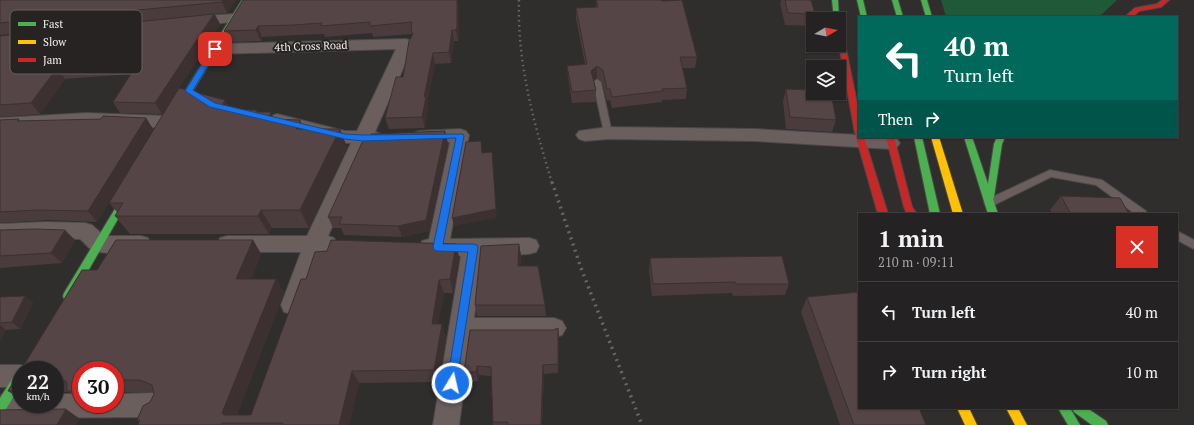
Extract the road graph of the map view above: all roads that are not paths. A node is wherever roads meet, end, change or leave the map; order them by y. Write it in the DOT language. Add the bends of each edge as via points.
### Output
graph roads {
  1 [pos="245,0"];
  2 [pos="835,0"];
  3 [pos="860,0"];
  4 [pos="895,0"];
  5 [pos="924,0"];
  6 [pos="1163,3"];
  7 [pos="1138,4"];
  8 [pos="836,12"];
  9 [pos="864,16"];
  10 [pos="900,16"];
  11 [pos="929,16"];
  12 [pos="1129,16"];
  13 [pos="233,18"];
  14 [pos="179,23"];
  15 [pos="215,49"];
  16 [pos="843,52"];
  17 [pos="597,82"];
  18 [pos="264,117"];
  19 [pos="0,124"];
  20 [pos="167,125"];
  21 [pos="858,127"];
  22 [pos="608,133"];
  23 [pos="585,135"];
  24 [pos="858,137"];
  25 [pos="363,138"];
  26 [pos="860,138"];
  27 [pos="870,138"];
  28 [pos="918,138"];
  29 [pos="935,138"];
  30 [pos="968,138"];
  31 [pos="1001,138"];
  32 [pos="891,140"];
  33 [pos="134,183"];
  34 [pos="989,203"];
  35 [pos="883,213"];
  36 [pos="912,213"];
  37 [pos="935,213"];
  38 [pos="958,213"];
  39 [pos="993,213"];
  40 [pos="1141,213"];
  41 [pos="0,232"];
  42 [pos="1178,236"];
  43 [pos="99,244"];
  44 [pos="163,244"];
  45 [pos="211,244"];
  46 [pos="314,244"];
  47 [pos="345,245"];
  48 [pos="1194,245"];
  49 [pos="407,246"];
  50 [pos="529,246"];
  51 [pos="438,247"];
  52 [pos="473,248"];
  53 [pos="64,304"];
  54 [pos="285,324"];
  55 [pos="461,328"];
  56 [pos="554,328"];
  57 [pos="12,381"];
  58 [pos="153,405"];
  59 [pos="0,408"];
  60 [pos="963,409"];
  61 [pos="1013,409"];
  62 [pos="1065,409"];
  63 [pos="1079,409"];
  64 [pos="446,425"];
  65 [pos="971,425"];
  66 [pos="1021,425"];
  67 [pos="1074,425"];
  68 [pos="1102,425"];
  1 -- 13 [label="main road"];
  2 -- 8 [label="main road"];
  3 -- 9 [label="main road"];
  4 -- 10 [label="main road"];
  5 -- 11 [label="main road"];
  6 -- 7 [label="main road"];
  7 -- 12 [label="main road"];
  13 -- 14 [label="street"];
  13 -- 15 [label="main road"];
  15 -- 20 [label="main road" via="195,94"];
  15 -- 25 [label="street, 4th Cross Road" via="406,44"];
  16 -- 21 [label="main road"];
  17 -- 22 [label="lane"];
  18 -- 25 [label="street" via="345,137"];
  19 -- 20 [label="street" via="86,119"];
  22 -- 23 [label="street"];
  22 -- 24 [label="street"];
  25 -- 46 [label="street"];
  25 -- 51 [label="street" via="460,136"];
  26 -- 35 [label="main road"];
  27 -- 32 [label="street"];
  28 -- 37 [label="main road"];
  29 -- 38 [label="main road"];
  30 -- 34 [label="main road"];
  31 -- 34 [label="main road"];
  32 -- 36 [label="main road"];
  33 -- 43 [label="main road"];
  34 -- 39 [label="main road"];
  34 -- 40 [label="lane" via="1050,173 1099,182"];
  41 -- 43 [label="street" via="85,231"];
  42 -- 48 [label="lane"];
  43 -- 44 [label="street"];
  43 -- 53 [label="main road"];
  45 -- 46 [label="street"];
  46 -- 47 [label="street"];
  46 -- 54 [label="street"];
  49 -- 51 [label="street"];
  50 -- 52 [label="street"];
  51 -- 52 [label="street"];
  52 -- 55 [label="street"];
  55 -- 56 [label="street"];
  55 -- 64 [label="street"];
  57 -- 59 [label="main road"];
  58 -- 59 [label="street"];
  60 -- 65 [label="main road"];
  61 -- 66 [label="main road"];
  62 -- 67 [label="main road"];
  63 -- 68 [label="main road"];
}
